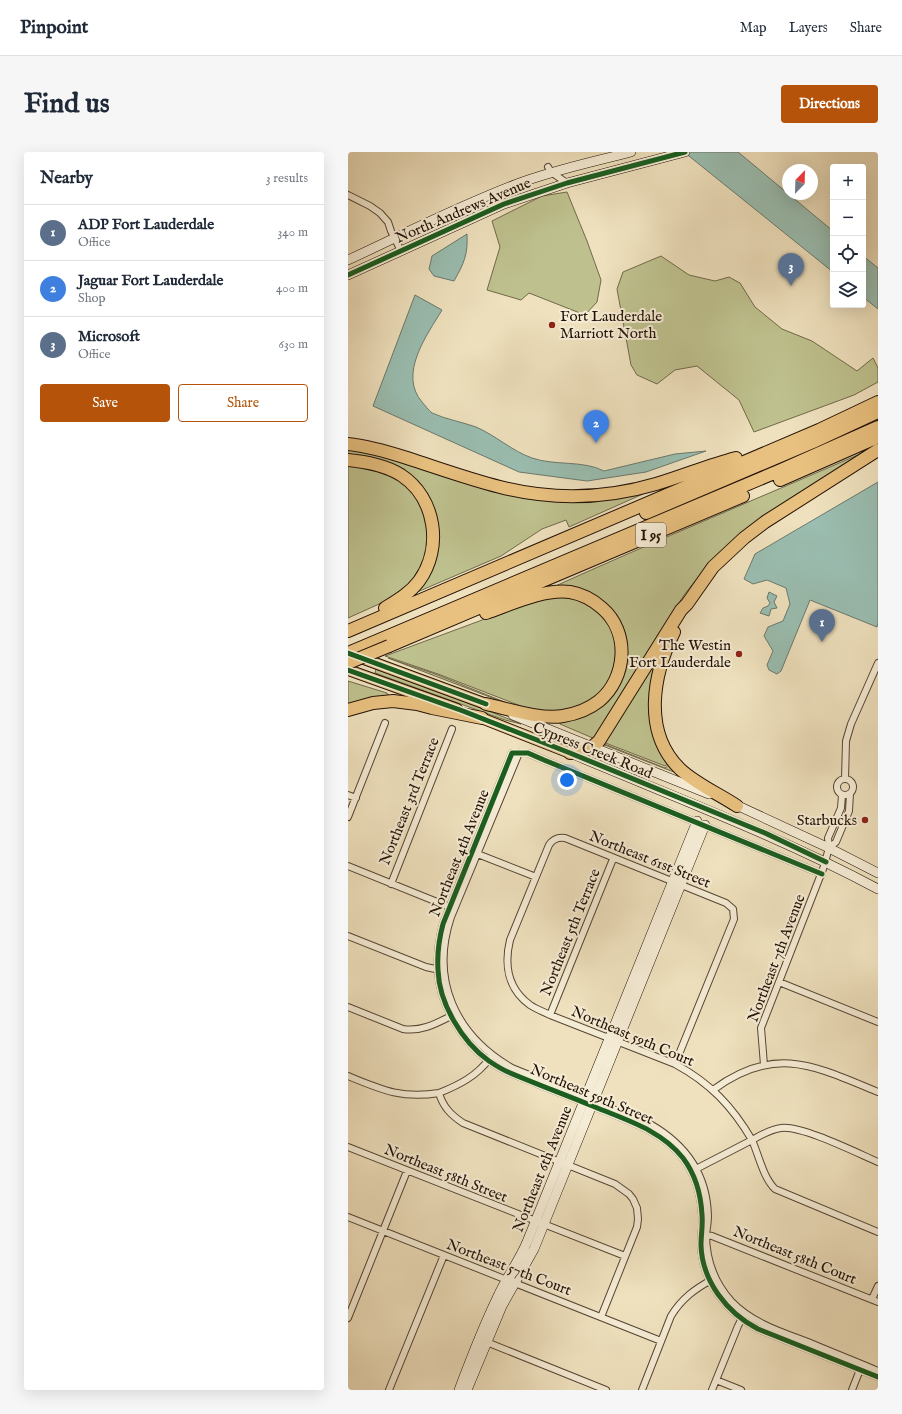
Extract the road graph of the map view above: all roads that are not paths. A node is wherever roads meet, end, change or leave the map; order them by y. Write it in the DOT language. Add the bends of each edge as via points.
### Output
graph roads {
  1 [pos="631,152"];
  2 [pos="682,153"];
  3 [pos="550,170"];
  4 [pos="567,183"];
  5 [pos="348,195"];
  6 [pos="394,238"];
  7 [pos="401,251"];
  8 [pos="348,260"];
  9 [pos="348,275"];
  10 [pos="878,402"];
  11 [pos="878,412"];
  12 [pos="878,427"];
  13 [pos="878,437"];
  14 [pos="348,444"];
  15 [pos="780,446"];
  16 [pos="878,450"];
  17 [pos="348,460"];
  18 [pos="687,604"];
  19 [pos="423,632"];
  20 [pos="350,634"];
  21 [pos="348,653"];
  22 [pos="348,663"];
  23 [pos="878,663"];
  24 [pos="348,670"];
  25 [pos="486,704"];
  26 [pos="348,710"];
  27 [pos="482,718"];
  28 [pos="385,723"];
  29 [pos="452,729"];
  30 [pos="593,747"];
  31 [pos="570,753"];
  32 [pos="845,779"];
  33 [pos="850,794"];
  34 [pos="348,795"];
  35 [pos="842,795"];
  36 [pos="356,798"];
  37 [pos="737,806"];
  38 [pos="348,817"];
  39 [pos="701,823"];
  40 [pos="556,839"];
  41 [pos="830,848"];
  42 [pos="474,853"];
  43 [pos="613,858"];
  44 [pos="826,862"];
  45 [pos="348,866"];
  46 [pos="822,874"];
  47 [pos="878,874"];
  48 [pos="536,877"];
  49 [pos="391,884"];
  50 [pos="676,884"];
  51 [pos="878,889"];
  52 [pos="452,908"];
  53 [pos="348,936"];
  54 [pos="441,970"];
  55 [pos="779,982"];
  56 [pos="348,1007"];
  57 [pos="454,1015"];
  58 [pos="550,1015"];
  59 [pos="878,1022"];
  60 [pos="614,1040"];
  61 [pos="490,1058"];
  62 [pos="674,1064"];
  63 [pos="764,1065"];
  64 [pos="348,1076"];
  65 [pos="713,1090"];
  66 [pos="878,1092"];
  67 [pos="439,1093"];
  68 [pos="589,1102"];
  69 [pos="752,1140"];
  70 [pos="348,1147"];
  71 [pos="878,1162"];
  72 [pos="564,1163"];
  73 [pos="694,1170"];
  74 [pos="407,1171"];
  75 [pos="348,1217"];
  76 [pos="540,1224"];
  77 [pos="383,1231"];
  78 [pos="878,1232"];
  79 [pos="704,1234"];
  80 [pos="444,1255"];
  81 [pos="625,1256"];
  82 [pos="712,1279"];
  83 [pos="511,1281"];
  84 [pos="878,1286"];
  85 [pos="875,1301"];
  86 [pos="743,1316"];
  87 [pos="601,1317"];
  88 [pos="348,1318"];
  89 [pos="482,1341"];
  90 [pos="661,1341"];
  91 [pos="862,1367"];
  92 [pos="878,1371"];
  93 [pos="878,1377"];
  94 [pos="716,1380"];
  95 [pos="389,1390"];
  96 [pos="459,1390"];
  97 [pos="467,1390"];
  98 [pos="606,1390"];
  99 [pos="642,1390"];
  100 [pos="712,1390"];
  101 [pos="741,1390"];
  102 [pos="852,1390"];
  1 -- 3 [label="main road, North Andrews Avenue"];
  2 -- 4 [label="main road, North Andrews Avenue"];
  3 -- 4 [label="street"];
  3 -- 6 [label="main road, North Andrews Avenue"];
  4 -- 7 [label="main road, North Andrews Avenue" via="504,204"];
  5 -- 6 [label="street" via="380,213 388,222"];
  6 -- 7 [label="street"];
  6 -- 8 [label="main road, North Andrews Avenue"];
  7 -- 9 [label="main road, North Andrews Avenue"];
  10 -- 15 [label="highway, I 95"];
  11 -- 20 [label="highway" via="813,442"];
  12 -- 21 [label="highway"];
  13 -- 19 [label="highway, I 95"];
  14 -- 15 [label="highway" via="364,446 499,487 574,496 635,490"];
  15 -- 20 [label="highway, I 95"];
  16 -- 18 [label="highway" via="744,538 713,567"];
  17 -- 20 [label="highway" via="382,466 408,481 427,506 433,535 428,563 415,586"];
  18 -- 30 [label="highway" via="680,610"];
  18 -- 37 [label="highway" via="658,675 655,702 658,730 666,750 681,770"];
  19 -- 22 [label="highway, I 95, bridge"];
  19 -- 25 [label="highway" via="469,620 524,599 562,592 576,593 588,598 605,610 614,622 621,641 620,668 609,691 592,706 569,715 542,717"];
  21 -- 25 [label="main road, Cypress Creek Road"];
  23 -- 32 [label="street" via="846,741"];
  24 -- 27 [label="main road, Cypress Creek Road"];
  25 -- 30 [label="main road, Cypress Creek Road"];
  26 -- 27 [label="highway" via="367,704 393,701"];
  27 -- 31 [label="main road, Cypress Creek Road"];
  28 -- 36 [label="street"];
  29 -- 49 [label="street, Northeast 3rd Terrace"];
  30 -- 31 [label="highway"];
  30 -- 37 [label="main road, Cypress Creek Road"];
  31 -- 44 [label="main road, Cypress Creek Road" via="765,833"];
  32 -- 33 [label="street" via="853,784"];
  32 -- 35 [label="street" via="837,784 838,792"];
  33 -- 35 [label="street"];
  33 -- 41 [label="street" via="849,811 836,842"];
  34 -- 36 [label="street"];
  35 -- 41 [label="street" via="841,808 828,838"];
  36 -- 38 [label="street"];
  37 -- 41 [label="main road, Cypress Creek Road"];
  39 -- 42 [label="street, Northeast 4th Avenue" via="528,753 519,753"];
  39 -- 46 [label="street"];
  39 -- 50 [label="main road, Northeast 6th Avenue"];
  40 -- 43 [label="street, Northeast 61st Street" via="565,838"];
  40 -- 48 [label="street, Northeast 59th Court" via="549,846"];
  41 -- 44 [label="street, Northeast 7th Avenue"];
  41 -- 47 [label="main road, Cypress Creek Road"];
  42 -- 48 [label="street"];
  42 -- 52 [label="street, Northeast 4th Avenue"];
  43 -- 50 [label="street, Northeast 61st Street"];
  43 -- 58 [label="street, Northeast 5th Terrace"];
  44 -- 46 [label="street, Northeast 7th Avenue"];
  44 -- 51 [label="main road, Cypress Creek Road"];
  45 -- 49 [label="street"];
  46 -- 55 [label="street, Northeast 7th Avenue"];
  48 -- 58 [label="street, Northeast 59th Court" via="510,940 507,961 511,981 518,992 532,1006"];
  49 -- 52 [label="street"];
  50 -- 60 [label="main road, Northeast 6th Avenue"];
  50 -- 62 [label="street, Northeast 61st Street" via="726,903 733,909 734,919"];
  52 -- 54 [label="street, Northeast 4th Avenue" via="440,933"];
  53 -- 54 [label="street" via="426,967"];
  54 -- 57 [label="street, Northeast 4th Avenue" via="443,995"];
  55 -- 59 [label="street"];
  55 -- 63 [label="street, Northeast 7th Avenue" via="761,1028"];
  56 -- 57 [label="street" via="413,1031"];
  57 -- 61 [label="street, Northeast 59th Street" via="464,1036"];
  58 -- 60 [label="street, Northeast 59th Court"];
  60 -- 62 [label="street, Northeast 59th Court"];
  60 -- 68 [label="main road, Northeast 6th Avenue"];
  61 -- 67 [label="street" via="468,1079"];
  61 -- 68 [label="street, Northeast 59th Street"];
  62 -- 65 [label="street, Northeast 59th Court"];
  63 -- 65 [label="street" via="744,1071"];
  63 -- 66 [label="street" via="810,1066"];
  64 -- 67 [label="street" via="379,1089 404,1095"];
  65 -- 69 [label="street, Northeast 59th Court" via="740,1119"];
  67 -- 72 [label="street" via="449,1113 463,1123"];
  68 -- 72 [label="main road, Northeast 6th Avenue"];
  68 -- 73 [label="street, Northeast 59th Street" via="654,1133 677,1151"];
  69 -- 71 [label="street" via="787,1127 815,1135"];
  69 -- 73 [label="street"];
  69 -- 78 [label="street" via="766,1178 774,1190"];
  70 -- 74 [label="street, Northeast 58th Street"];
  72 -- 76 [label="main road, Northeast 6th Avenue"];
  72 -- 81 [label="street" via="615,1184 629,1194 637,1208 638,1219"];
  73 -- 79 [label="street, Northeast 59th Street"];
  74 -- 76 [label="street, Northeast 58th Street"];
  74 -- 77 [label="street"];
  75 -- 77 [label="street, Northeast 57th Court"];
  76 -- 81 [label="street, Northeast 58th Street"];
  76 -- 83 [label="main road, Northeast 6th Avenue" via="520,1258"];
  77 -- 80 [label="street, Northeast 57th Court"];
  77 -- 88 [label="street"];
  79 -- 82 [label="street, Northeast 59th Street" via="701,1246 704,1264"];
  79 -- 85 [label="street, Northeast 58th Court"];
  80 -- 83 [label="street, Northeast 57th Court"];
  80 -- 95 [label="street"];
  81 -- 87 [label="street"];
  82 -- 86 [label="street" via="722,1298"];
  82 -- 90 [label="street" via="696,1288 677,1307"];
  83 -- 87 [label="street, Northeast 57th Court"];
  83 -- 89 [label="main road, Northeast 6th Avenue"];
  84 -- 85 [label="street"];
  86 -- 91 [label="street" via="758,1329"];
  86 -- 94 [label="street"];
  87 -- 90 [label="street, Northeast 57th Court"];
  89 -- 96 [label="main road, Northeast 6th Avenue"];
  89 -- 97 [label="main road, Northeast 6th Avenue"];
  89 -- 98 [label="street"];
  90 -- 99 [label="street"];
  91 -- 92 [label="street"];
  91 -- 93 [label="street"];
  91 -- 102 [label="street"];
  94 -- 100 [label="street"];
  94 -- 101 [label="street"];
}
